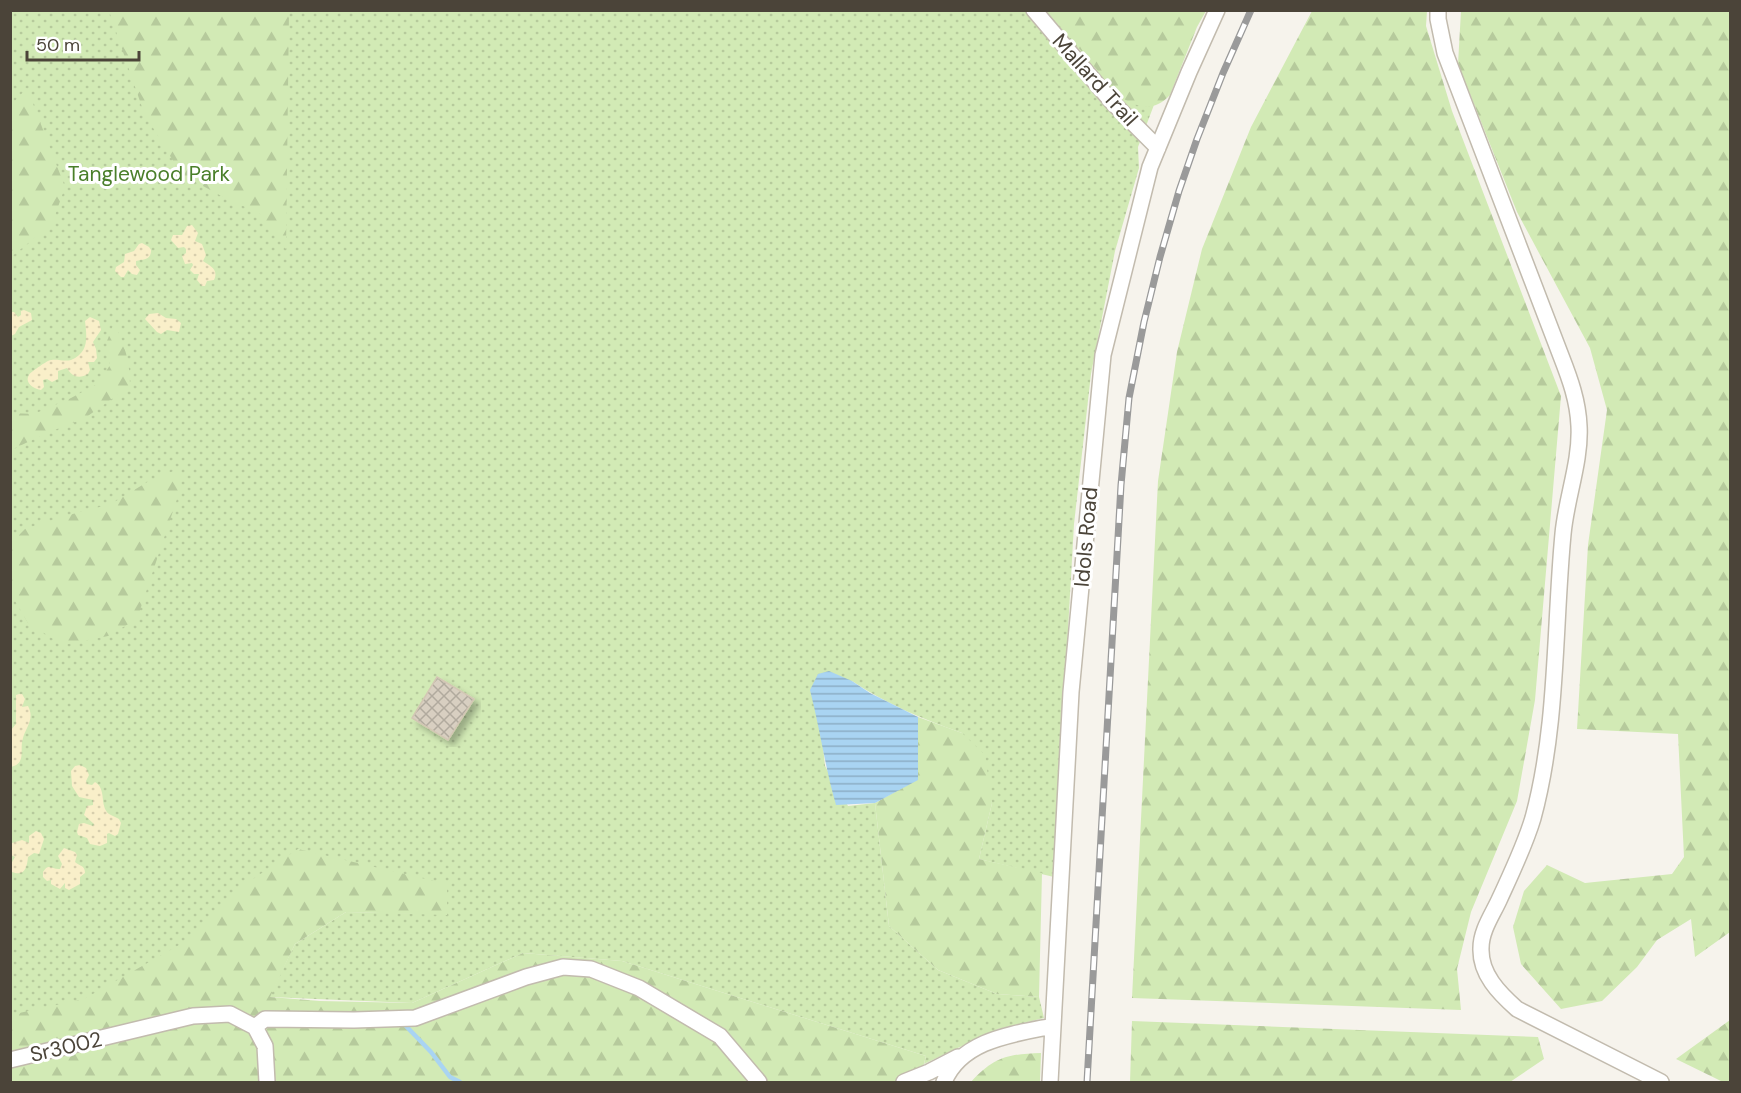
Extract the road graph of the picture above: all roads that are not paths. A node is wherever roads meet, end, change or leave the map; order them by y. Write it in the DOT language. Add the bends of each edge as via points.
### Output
graph roads {
  1 [pos="1034,10"];
  2 [pos="1217,10"];
  3 [pos="1438,10"];
  4 [pos="1158,148"];
  5 [pos="1053,1026"];
  6 [pos="255,1027"];
  7 [pos="970,1050"];
  8 [pos="10,1060"];
  9 [pos="267,1083"];
  10 [pos="759,1083"];
  11 [pos="904,1083"];
  12 [pos="944,1083"];
  13 [pos="1050,1083"];
  14 [pos="1661,1083"];
  1 -- 4 [label="street, Mallard Trail" via="1112,102"];
  2 -- 4 [label="street, Idols Road"];
  3 -- 14 [label="street" via="1445,53 1575,394 1580,427 1564,516 1552,702 1542,782 1530,829 1485,928 1481,949 1485,970 1498,993 1516,1009"];
  4 -- 5 [label="street, Idols Road" via="1103,355 1071,692"];
  5 -- 7 [label="street" via="1008,1035"];
  5 -- 13 [label="street, Idols Road"];
  6 -- 8 [label="street, Sr3002" via="230,1014 194,1016"];
  6 -- 9 [label="street" via="265,1046"];
  6 -- 10 [label="street" via="266,1019 415,1018 526,976 563,967 591,969 639,988 720,1036"];
  7 -- 11 [label="street"];
  7 -- 12 [label="street"];
}
